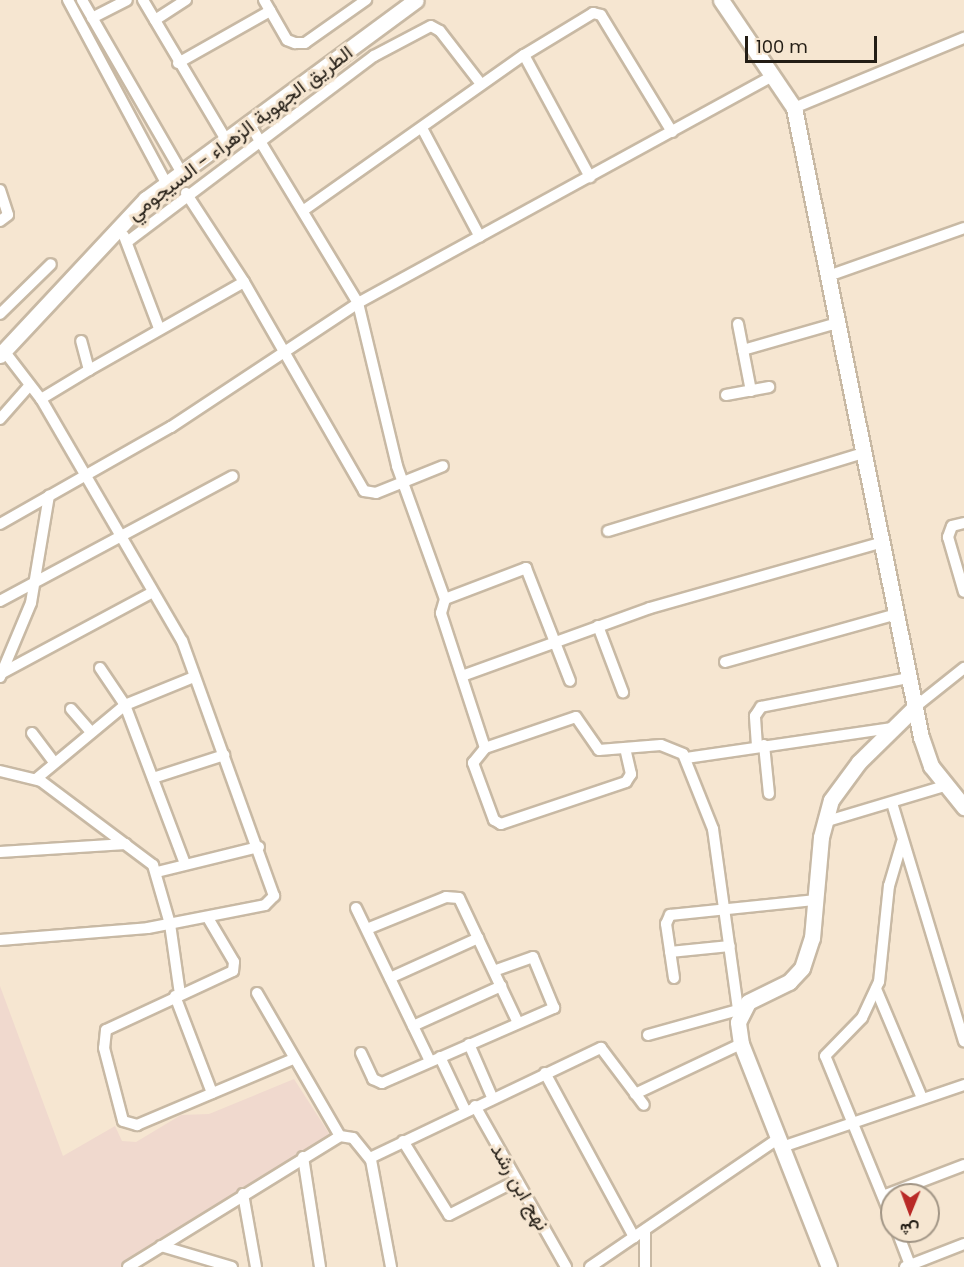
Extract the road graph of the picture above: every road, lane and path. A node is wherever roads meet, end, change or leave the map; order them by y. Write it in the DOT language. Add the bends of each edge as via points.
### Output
graph roads {
  1 [pos="68,0"];
  2 [pos="82,0"];
  3 [pos="127,0"];
  4 [pos="143,0"];
  5 [pos="186,0"];
  6 [pos="264,0"];
  7 [pos="366,0"];
  8 [pos="416,0"];
  9 [pos="721,0"];
  10 [pos="270,11"];
  11 [pos="92,18"];
  12 [pos="155,20"];
  13 [pos="964,39"];
  14 [pos="524,55"];
  15 [pos="178,63"];
  16 [pos="772,76"];
  17 [pos="481,84"];
  18 [pos="794,108"];
  19 [pos="249,123"];
  20 [pos="422,128"];
  21 [pos="672,132"];
  22 [pos="259,138"];
  23 [pos="226,140"];
  24 [pos="182,173"];
  25 [pos="590,177"];
  26 [pos="166,183"];
  27 [pos="0,190"];
  28 [pos="186,194"];
  29 [pos="304,210"];
  30 [pos="0,221"];
  31 [pos="118,226"];
  32 [pos="964,228"];
  33 [pos="480,237"];
  34 [pos="127,242"];
  35 [pos="51,264"];
  36 [pos="828,276"];
  37 [pos="244,282"];
  38 [pos="358,303"];
  39 [pos="0,314"];
  40 [pos="837,323"];
  41 [pos="738,324"];
  42 [pos="159,328"];
  43 [pos="81,341"];
  44 [pos="743,350"];
  45 [pos="284,352"];
  46 [pos="2,353"];
  47 [pos="89,370"];
  48 [pos="30,385"];
  49 [pos="769,387"];
  50 [pos="751,391"];
  51 [pos="726,395"];
  52 [pos="41,399"];
  53 [pos="0,419"];
  54 [pos="863,453"];
  55 [pos="443,466"];
  56 [pos="83,475"];
  57 [pos="233,476"];
  58 [pos="405,480"];
  59 [pos="49,496"];
  60 [pos="964,523"];
  61 [pos="0,524"];
  62 [pos="608,531"];
  63 [pos="121,539"];
  64 [pos="883,542"];
  65 [pos="36,583"];
  66 [pos="153,592"];
  67 [pos="964,592"];
  68 [pos="445,599"];
  69 [pos="0,601"];
  70 [pos="897,614"];
  71 [pos="598,626"];
  72 [pos="557,642"];
  73 [pos="725,662"];
  74 [pos="100,668"];
  75 [pos="964,668"];
  76 [pos="1,675"];
  77 [pos="462,676"];
  78 [pos="195,677"];
  79 [pos="909,678"];
  80 [pos="570,681"];
  81 [pos="623,692"];
  82 [pos="125,705"];
  83 [pos="915,707"];
  84 [pos="71,709"];
  85 [pos="891,728"];
  86 [pos="91,732"];
  87 [pos="32,733"];
  88 [pos="761,745"];
  89 [pos="485,748"];
  90 [pos="625,748"];
  91 [pos="224,755"];
  92 [pos="686,758"];
  93 [pos="53,761"];
  94 [pos="0,771"];
  95 [pos="153,778"];
  96 [pos="36,779"];
  97 [pos="945,786"];
  98 [pos="769,794"];
  99 [pos="892,803"];
  100 [pos="963,804"];
  101 [pos="824,822"];
  102 [pos="902,842"];
  103 [pos="126,844"];
  104 [pos="259,847"];
  105 [pos="0,852"];
  106 [pos="185,864"];
  107 [pos="157,872"];
  108 [pos="816,900"];
  109 [pos="356,908"];
  110 [pos="724,908"];
  111 [pos="208,918"];
  112 [pos="170,924"];
  113 [pos="367,929"];
  114 [pos="478,938"];
  115 [pos="0,940"];
  116 [pos="730,946"];
  117 [pos="670,952"];
  118 [pos="494,971"];
  119 [pos="390,978"];
  120 [pos="674,978"];
  121 [pos="501,986"];
  122 [pos="876,989"];
  123 [pos="257,993"];
  124 [pos="178,995"];
  125 [pos="739,1012"];
  126 [pos="518,1023"];
  127 [pos="413,1026"];
  128 [pos="648,1035"];
  129 [pos="964,1041"];
  130 [pos="469,1044"];
  131 [pos="741,1044"];
  132 [pos="361,1053"];
  133 [pos="293,1059"];
  134 [pos="435,1059"];
  135 [pos="544,1073"];
  136 [pos="964,1085"];
  137 [pos="212,1093"];
  138 [pos="635,1094"];
  139 [pos="492,1097"];
  140 [pos="922,1098"];
  141 [pos="644,1105"];
  142 [pos="470,1108"];
  143 [pos="852,1123"];
  144 [pos="340,1136"];
  145 [pos="403,1141"];
  146 [pos="781,1142"];
  147 [pos="303,1158"];
  148 [pos="370,1158"];
  149 [pos="964,1165"];
  150 [pos="516,1181"];
  151 [pos="917,1183"];
  152 [pos="880,1189"];
  153 [pos="243,1194"];
  154 [pos="645,1231"];
  155 [pos="634,1237"];
  156 [pos="900,1243"];
  157 [pos="964,1244"];
  158 [pos="161,1246"];
  159 [pos="907,1266"];
  160 [pos="128,1267"];
  161 [pos="232,1267"];
  162 [pos="256,1267"];
  163 [pos="320,1267"];
  164 [pos="391,1267"];
  165 [pos="566,1267"];
  166 [pos="590,1267"];
  167 [pos="645,1267"];
  168 [pos="829,1267"];
  1 -- 26 [label="street"];
  2 -- 11 [label="street"];
  3 -- 11 [label="street"];
  4 -- 12 [label="street"];
  5 -- 12 [label="street"];
  6 -- 10 [label="street"];
  7 -- 10 [label="street" via="305,43 287,40"];
  8 -- 19 [label="main road, الطريق الجهوية الزهراء - السيجومي"];
  9 -- 16 [label="main road"];
  10 -- 15 [label="street"];
  11 -- 24 [label="street"];
  12 -- 15 [label="street"];
  13 -- 18 [label="street"];
  14 -- 17 [label="street"];
  14 -- 21 [label="street" via="578,20 601,15"];
  14 -- 25 [label="street"];
  15 -- 23 [label="street"];
  16 -- 18 [label="main road"];
  16 -- 21 [label="street"];
  17 -- 20 [label="street"];
  17 -- 22 [label="street" via="440,31 431,26 374,56"];
  18 -- 36 [label="main road"];
  19 -- 22 [label="street"];
  19 -- 23 [label="main road, الطريق الجهوية الزهراء - السيجومي"];
  20 -- 29 [label="street"];
  20 -- 33 [label="street"];
  21 -- 25 [label="street"];
  22 -- 28 [label="street"];
  22 -- 29 [label="street"];
  23 -- 24 [label="main road, الطريق الجهوية الزهراء - السيجومي"];
  24 -- 26 [label="main road, الطريق الجهوية الزهراء - السيجومي"];
  25 -- 33 [label="street"];
  26 -- 31 [label="main road, الطريق الجهوية الزهراء - السيجومي"];
  27 -- 30 [label="street" via="8,215"];
  28 -- 34 [label="street"];
  28 -- 37 [label="street"];
  29 -- 38 [label="street"];
  31 -- 34 [label="street"];
  31 -- 46 [label="main road, الطريق الجهوية الزهراء - السيجومي"];
  32 -- 36 [label="street"];
  33 -- 38 [label="street"];
  34 -- 42 [label="street"];
  35 -- 39 [label="street"];
  36 -- 40 [label="main road"];
  37 -- 42 [label="street"];
  37 -- 45 [label="street"];
  38 -- 45 [label="street"];
  38 -- 58 [label="street"];
  40 -- 44 [label="street"];
  40 -- 54 [label="main road"];
  41 -- 44 [label="street"];
  42 -- 47 [label="street"];
  43 -- 47 [label="street"];
  44 -- 50 [label="street"];
  45 -- 56 [label="street" via="171,427"];
  45 -- 58 [label="street" via="364,491 376,493"];
  46 -- 48 [label="street"];
  47 -- 52 [label="street"];
  48 -- 52 [label="street"];
  48 -- 53 [label="street"];
  49 -- 50 [label="street"];
  50 -- 51 [label="street"];
  52 -- 56 [label="street"];
  54 -- 62 [label="street"];
  54 -- 64 [label="main road"];
  55 -- 58 [label="street"];
  56 -- 59 [label="street"];
  56 -- 63 [label="street"];
  57 -- 63 [label="street"];
  58 -- 68 [label="street"];
  59 -- 61 [label="street"];
  59 -- 65 [label="street"];
  60 -- 67 [label="street" via="952,526 948,537"];
  63 -- 65 [label="street"];
  63 -- 66 [label="street"];
  64 -- 70 [label="main road"];
  64 -- 71 [label="street"];
  65 -- 69 [label="street"];
  65 -- 76 [label="street"];
  66 -- 76 [label="street"];
  66 -- 78 [label="street"];
  68 -- 72 [label="street" via="526,568"];
  68 -- 77 [label="street" via="441,613"];
  70 -- 73 [label="street"];
  70 -- 79 [label="main road"];
  71 -- 72 [label="street"];
  71 -- 81 [label="street"];
  72 -- 77 [label="street"];
  72 -- 80 [label="street"];
  74 -- 82 [label="street"];
  75 -- 83 [label="street"];
  77 -- 89 [label="street"];
  78 -- 82 [label="street"];
  78 -- 91 [label="street"];
  79 -- 83 [label="main road"];
  79 -- 88 [label="street" via="760,707 755,717"];
  82 -- 86 [label="street"];
  82 -- 95 [label="street"];
  83 -- 85 [label="main road"];
  83 -- 97 [label="main road" via="928,759"];
  84 -- 86 [label="street"];
  85 -- 88 [label="street"];
  85 -- 101 [label="main road" via="839,786"];
  86 -- 93 [label="street"];
  87 -- 93 [label="street"];
  88 -- 92 [label="street"];
  88 -- 98 [label="street"];
  89 -- 90 [label="street" via="576,717 595,748"];
  89 -- 90 [label="street" via="473,765 494,820 501,824 626,782 631,774"];
  90 -- 92 [label="street" via="661,745"];
  91 -- 95 [label="street"];
  91 -- 104 [label="street"];
  92 -- 110 [label="street" via="713,829"];
  93 -- 96 [label="street"];
  94 -- 96 [label="street"];
  95 -- 106 [label="street"];
  96 -- 103 [label="street"];
  97 -- 99 [label="street"];
  97 -- 100 [label="main road"];
  99 -- 101 [label="street"];
  99 -- 102 [label="street"];
  101 -- 108 [label="main road"];
  102 -- 122 [label="street" via="889,886"];
  102 -- 129 [label="street"];
  103 -- 105 [label="street"];
  103 -- 107 [label="street"];
  104 -- 106 [label="street"];
  104 -- 111 [label="street" via="272,901"];
  106 -- 107 [label="street"];
  107 -- 112 [label="street"];
  108 -- 110 [label="street"];
  108 -- 125 [label="main road" via="809,951 799,973 753,999"];
  109 -- 113 [label="street, نهج ابن رشد"];
  110 -- 116 [label="street"];
  110 -- 117 [label="street" via="669,916"];
  111 -- 112 [label="street"];
  111 -- 124 [label="street" via="235,967"];
  112 -- 115 [label="street"];
  112 -- 124 [label="street"];
  113 -- 114 [label="street" via="455,897"];
  113 -- 119 [label="street, نهج ابن رشد"];
  114 -- 118 [label="street"];
  114 -- 119 [label="street"];
  116 -- 117 [label="street"];
  116 -- 125 [label="street"];
  117 -- 120 [label="street"];
  118 -- 121 [label="street"];
  118 -- 126 [label="street" via="526,956 537,962 555,1004"];
  119 -- 127 [label="street, نهج ابن رشد"];
  121 -- 126 [label="street"];
  121 -- 127 [label="street"];
  122 -- 140 [label="street"];
  122 -- 143 [label="street" via="862,1018 825,1054"];
  123 -- 133 [label="street"];
  124 -- 137 [label="street"];
  124 -- 137 [label="street" via="106,1030 104,1043 119,1112 126,1123 137,1125"];
  125 -- 128 [label="street"];
  125 -- 131 [label="main road"];
  126 -- 130 [label="street"];
  127 -- 134 [label="street, نهج ابن رشد"];
  130 -- 134 [label="street"];
  130 -- 139 [label="street"];
  131 -- 138 [label="street"];
  131 -- 146 [label="main road"];
  132 -- 134 [label="street" via="380,1083"];
  133 -- 137 [label="street"];
  133 -- 144 [label="street"];
  134 -- 142 [label="street, نهج ابن رشد"];
  135 -- 138 [label="street" via="601,1047"];
  135 -- 139 [label="street"];
  135 -- 155 [label="street"];
  136 -- 140 [label="street"];
  138 -- 141 [label="street"];
  139 -- 142 [label="street"];
  140 -- 143 [label="street"];
  142 -- 145 [label="street"];
  142 -- 150 [label="street, نهج ابن رشد"];
  143 -- 146 [label="street"];
  143 -- 152 [label="street"];
  144 -- 147 [label="street"];
  144 -- 148 [label="street" via="353,1137"];
  145 -- 148 [label="street"];
  145 -- 150 [label="street" via="446,1214 457,1215"];
  146 -- 154 [label="street"];
  146 -- 168 [label="main road"];
  147 -- 153 [label="street"];
  147 -- 163 [label="street"];
  148 -- 164 [label="street"];
  149 -- 151 [label="street"];
  150 -- 165 [label="street, نهج ابن رشد"];
  153 -- 158 [label="street"];
  153 -- 162 [label="street"];
  154 -- 155 [label="street"];
  154 -- 167 [label="street"];
  155 -- 166 [label="street"];
  156 -- 159 [label="street"];
  157 -- 159 [label="street"];
  158 -- 160 [label="street"];
  158 -- 161 [label="street"];
}
